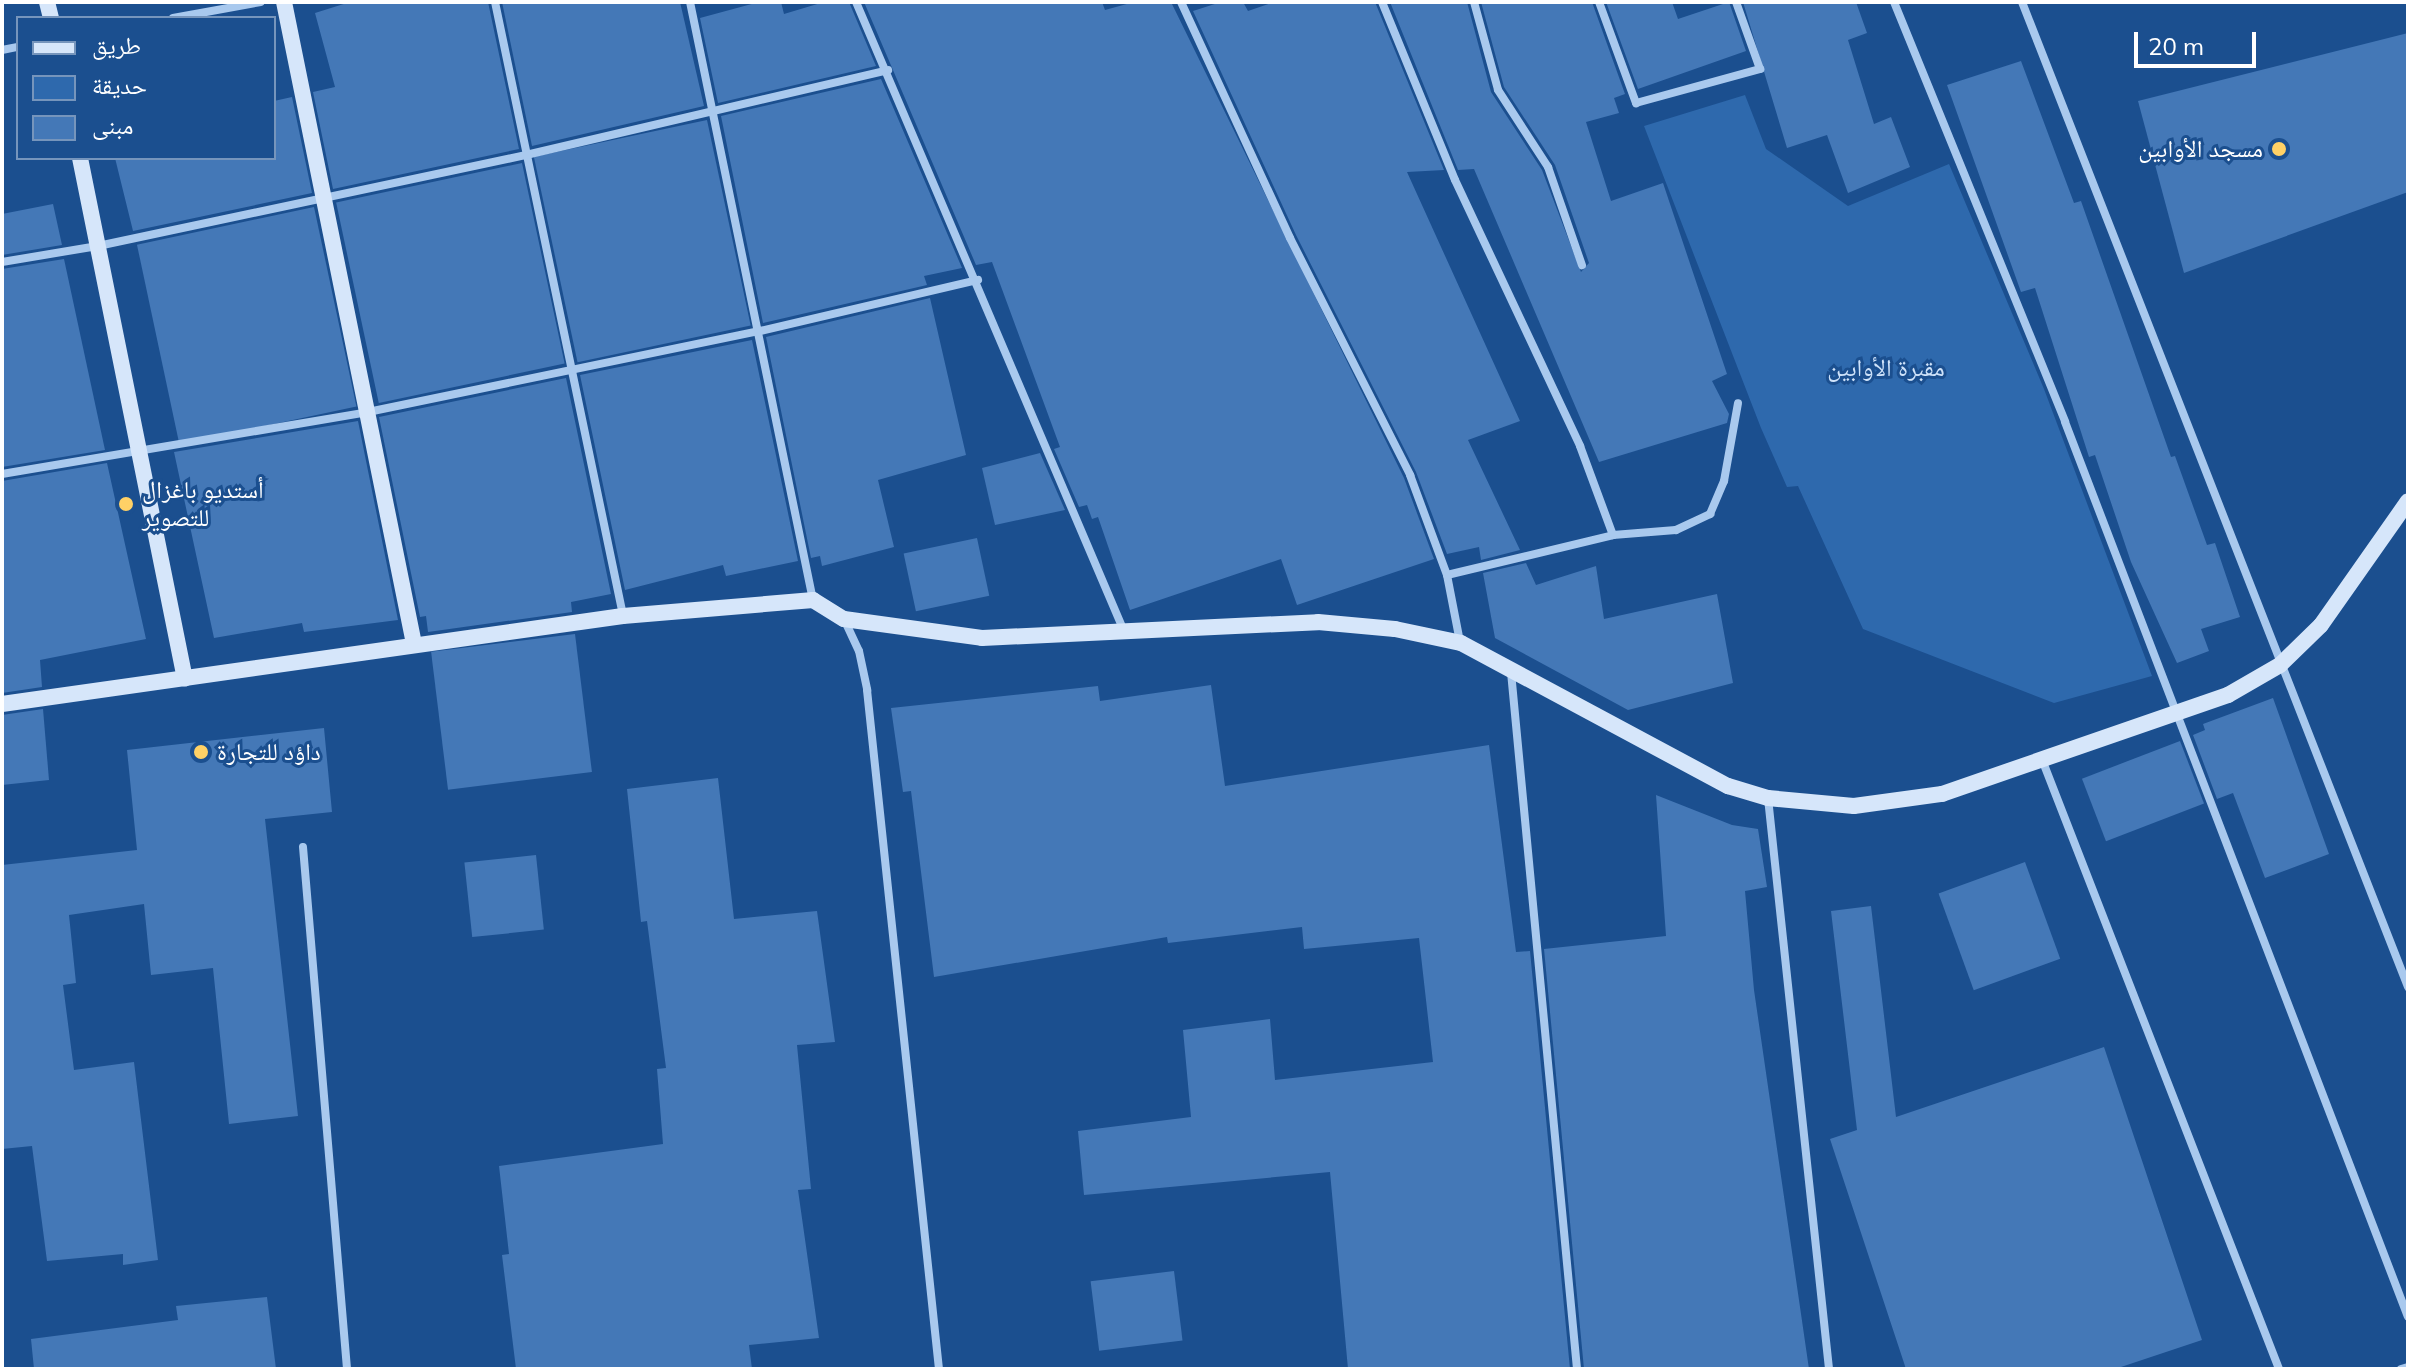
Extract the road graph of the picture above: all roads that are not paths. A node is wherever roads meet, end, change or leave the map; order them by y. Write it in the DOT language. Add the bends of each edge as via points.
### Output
graph roads {
  1 [pos="261,2"];
  2 [pos="284,2"];
  3 [pos="495,2"];
  4 [pos="690,2"];
  5 [pos="856,2"];
  6 [pos="1181,2"];
  7 [pos="1382,2"];
  8 [pos="1474,2"];
  9 [pos="1599,2"];
  10 [pos="1736,2"];
  11 [pos="1894,2"];
  12 [pos="2022,2"];
  13 [pos="184,16"];
  14 [pos="888,70"];
  15 [pos="712,114"];
  16 [pos="526,155"];
  17 [pos="80,160"];
  18 [pos="323,197"];
  19 [pos="98,246"];
  20 [pos="2,262"];
  21 [pos="1582,265"];
  22 [pos="978,280"];
  23 [pos="760,331"];
  24 [pos="573,370"];
  25 [pos="1738,403"];
  26 [pos="368,412"];
  27 [pos="142,452"];
  28 [pos="2,474"];
  29 [pos="2408,501"];
  30 [pos="1613,535"];
  31 [pos="1447,575"];
  32 [pos="813,600"];
  33 [pos="623,616"];
  34 [pos="844,619"];
  35 [pos="1123,629"];
  36 [pos="1461,643"];
  37 [pos="414,644"];
  38 [pos="2280,665"];
  39 [pos="1511,672"];
  40 [pos="185,679"];
  41 [pos="2,704"];
  42 [pos="2176,715"];
  43 [pos="2043,762"];
  44 [pos="1768,798"];
  45 [pos="303,847"];
  46 [pos="2408,987"];
  47 [pos="2408,1317"];
  48 [pos="2408,1367"];
  49 [pos="347,1369"];
  50 [pos="939,1369"];
  51 [pos="1577,1369"];
  52 [pos="1829,1369"];
  53 [pos="2279,1369"];
  54 [pos="2401,1369"];
  1 -- 13 [label="street"];
  2 -- 18 [label="street"];
  3 -- 16 [label="street"];
  4 -- 15 [label="street"];
  5 -- 14 [label="street"];
  6 -- 31 [label="street" via="1290,238 1410,475"];
  7 -- 30 [label="street" via="1455,180 1580,446"];
  8 -- 21 [label="street" via="1498,90 1548,167"];
  9 -- 10 [label="street" via="1636,103 1760,69"];
  11 -- 42 [label="street" via="2065,422"];
  12 -- 38 [label="street"];
  14 -- 15 [label="street"];
  14 -- 22 [label="street"];
  15 -- 16 [label="street"];
  15 -- 23 [label="street"];
  16 -- 18 [label="street"];
  16 -- 24 [label="street"];
  17 -- 19 [label="street"];
  18 -- 19 [label="street"];
  18 -- 26 [label="street"];
  19 -- 20 [label="street"];
  19 -- 27 [label="street"];
  22 -- 23 [label="street"];
  22 -- 35 [label="street"];
  23 -- 24 [label="street"];
  23 -- 32 [label="street"];
  24 -- 26 [label="street"];
  24 -- 33 [label="street"];
  25 -- 30 [label="street" via="1724,481 1710,514 1676,530"];
  26 -- 27 [label="street"];
  26 -- 37 [label="street"];
  27 -- 28 [label="street"];
  27 -- 40 [label="street"];
  29 -- 38 [label="street" via="2321,625"];
  30 -- 31 [label="street"];
  31 -- 36 [label="street"];
  32 -- 33 [label="street"];
  32 -- 34 [label="street"];
  33 -- 37 [label="street"];
  34 -- 35 [label="street" via="982,638"];
  34 -- 50 [label="street" via="859,651 867,690"];
  35 -- 36 [label="street" via="1318,622 1395,629"];
  36 -- 39 [label="street"];
  37 -- 40 [label="street"];
  38 -- 42 [label="street" via="2228,695"];
  38 -- 46 [label="street"];
  39 -- 44 [label="street" via="1728,786"];
  39 -- 51 [label="street"];
  40 -- 41 [label="street"];
  42 -- 43 [label="street"];
  42 -- 47 [label="street"];
  43 -- 44 [label="street" via="1942,794 1854,806"];
  43 -- 53 [label="street"];
  44 -- 52 [label="street"];
  45 -- 49 [label="street"];
  48 -- 54 [label="street"];
}
